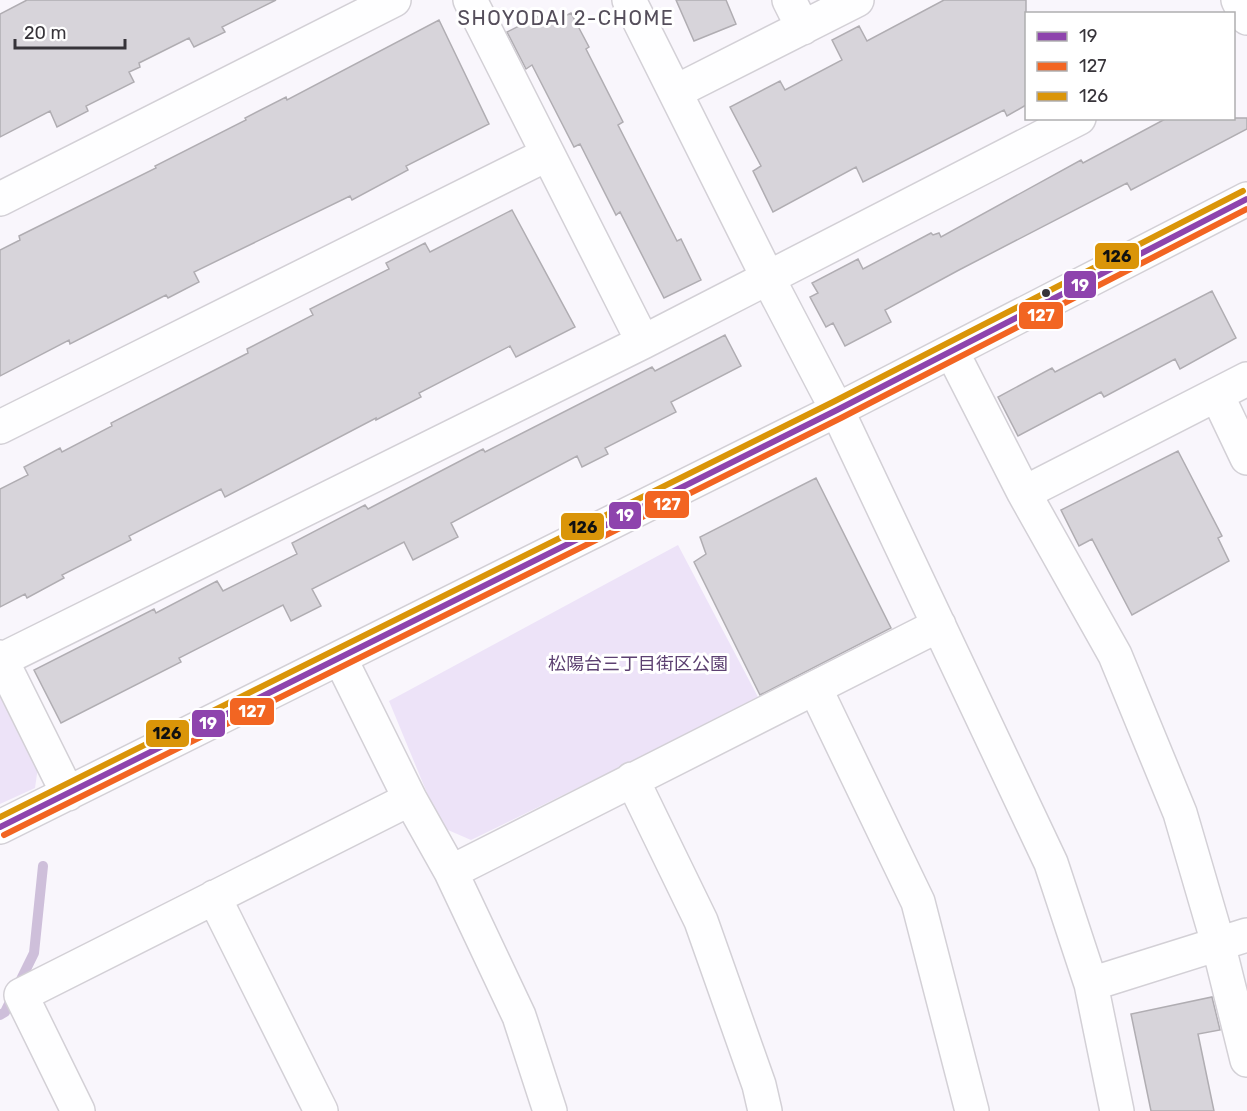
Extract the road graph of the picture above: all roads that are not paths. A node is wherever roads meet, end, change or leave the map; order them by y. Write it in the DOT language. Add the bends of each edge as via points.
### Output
graph roads {
  1 [pos="394,0"];
  2 [pos="470,0"];
  3 [pos="629,0"];
  4 [pos="857,0"];
  5 [pos="1238,0"];
  6 [pos="796,14"];
  7 [pos="1247,18"];
  8 [pos="675,92"];
  9 [pos="1075,120"];
  10 [pos="548,154"];
  11 [pos="0,199"];
  12 [pos="1247,199"];
  13 [pos="768,278"];
  14 [pos="643,342"];
  15 [pos="952,352"];
  16 [pos="1247,379"];
  17 [pos="1217,395"];
  18 [pos="837,410"];
  19 [pos="0,426"];
  20 [pos="1247,458"];
  21 [pos="1024,492"];
  22 [pos="939,625"];
  23 [pos="340,658"];
  24 [pos="1,659"];
  25 [pos="815,688"];
  26 [pos="632,779"];
  27 [pos="68,794"];
  28 [pos="410,800"];
  29 [pos="0,827"];
  30 [pos="451,872"];
  31 [pos="214,897"];
  32 [pos="1233,939"];
  33 [pos="1090,984"];
  34 [pos="1247,1060"];
  35 [pos="78,1111"];
  36 [pos="321,1111"];
  37 [pos="550,1111"];
  38 [pos="765,1111"];
  39 [pos="972,1111"];
  40 [pos="1117,1111"];
  1 -- 11 [label="street"];
  2 -- 10 [label="street"];
  3 -- 8 [label="street"];
  4 -- 6 [label="street"];
  5 -- 7 [label="street"];
  6 -- 8 [label="street"];
  8 -- 13 [label="street"];
  9 -- 13 [label="street"];
  10 -- 14 [label="street"];
  10 -- 19 [label="street"];
  12 -- 15 [label="street"];
  13 -- 14 [label="street"];
  13 -- 18 [label="street"];
  14 -- 24 [label="street"];
  15 -- 18 [label="street"];
  15 -- 21 [label="street"];
  16 -- 17 [label="street"];
  17 -- 20 [label="street"];
  17 -- 21 [label="street"];
  18 -- 22 [label="street"];
  18 -- 23 [label="street"];
  21 -- 32 [label="street" via="1115,655"];
  22 -- 25 [label="street"];
  22 -- 33 [label="street" via="1051,863"];
  23 -- 27 [label="street"];
  23 -- 28 [label="street"];
  24 -- 27 [label="street"];
  25 -- 26 [label="street"];
  25 -- 39 [label="street" via="918,902"];
  26 -- 30 [label="street"];
  26 -- 38 [label="street" via="701,921"];
  27 -- 29 [label="street"];
  28 -- 30 [label="street"];
  28 -- 31 [label="street"];
  30 -- 37 [label="street" via="519,1016"];
  31 -- 35 [label="street" via="21,994"];
  31 -- 36 [label="street"];
  32 -- 33 [label="street"];
  32 -- 34 [label="street"];
  33 -- 40 [label="street"];
}
